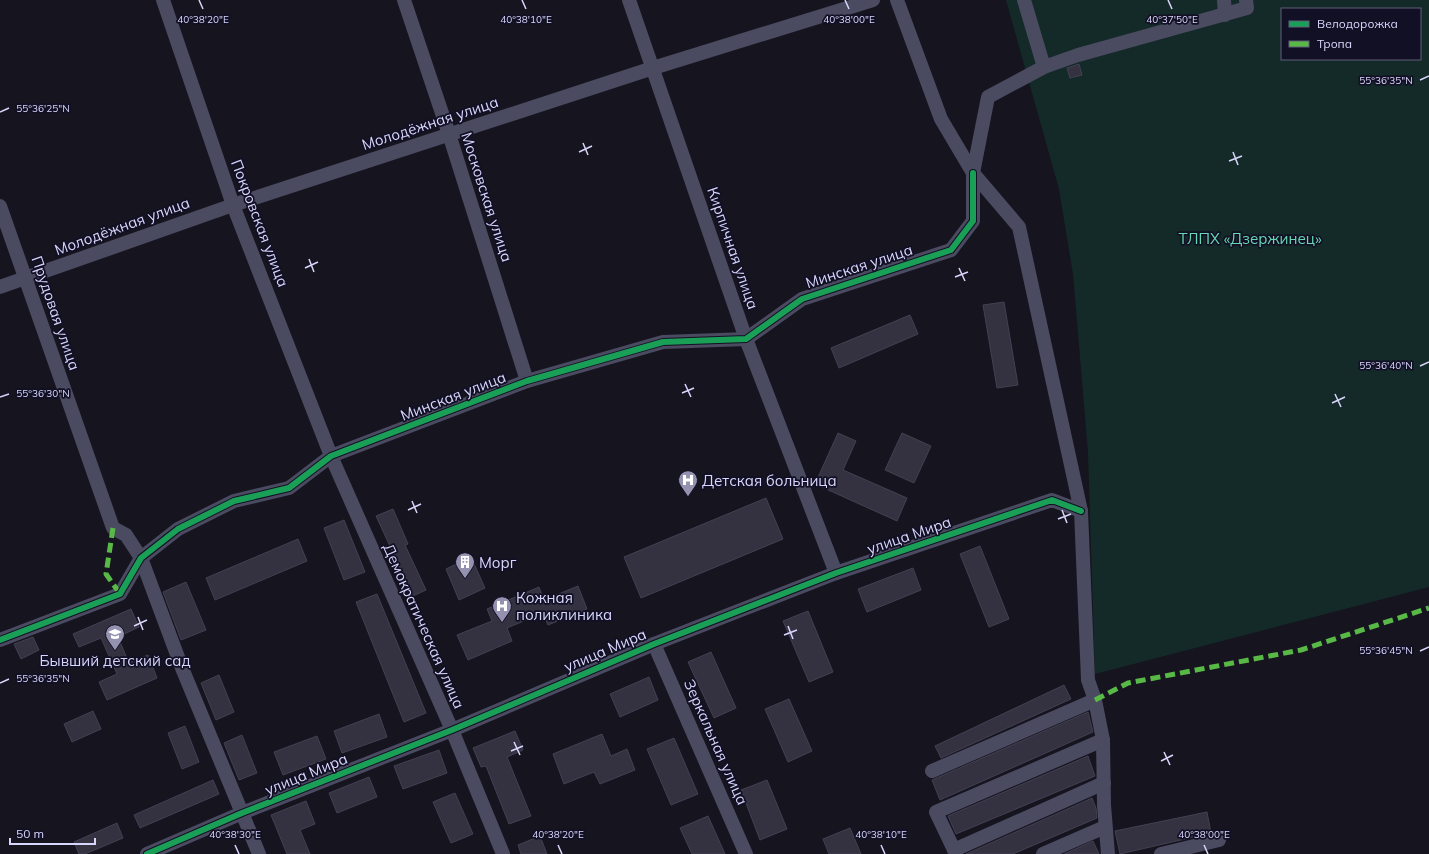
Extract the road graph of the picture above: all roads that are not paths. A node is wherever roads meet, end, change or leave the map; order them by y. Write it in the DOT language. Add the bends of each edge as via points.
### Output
graph roads {
  1 [pos="163,0"];
  2 [pos="404,0"];
  3 [pos="629,0"];
  4 [pos="873,0"];
  5 [pos="897,0"];
  6 [pos="1024,0"];
  7 [pos="1224,0"];
  8 [pos="1246,0"];
  9 [pos="1225,15"];
  10 [pos="1044,67"];
  11 [pos="653,68"];
  12 [pos="449,134"];
  13 [pos="973,173"];
  14 [pos="233,205"];
  15 [pos="0,206"];
  16 [pos="26,279"];
  17 [pos="0,287"];
  18 [pos="746,339"];
  19 [pos="527,381"];
  20 [pos="331,456"];
  21 [pos="1081,511"];
  22 [pos="141,558"];
  23 [pos="836,573"];
  24 [pos="0,640"];
  25 [pos="654,644"];
  26 [pos="1095,700"];
  27 [pos="452,730"];
  28 [pos="1103,740"];
  29 [pos="932,771"];
  30 [pos="1104,783"];
  31 [pos="242,813"];
  32 [pos="1105,827"];
  33 [pos="1219,840"];
  34 [pos="955,852"];
  35 [pos="147,854"];
  36 [pos="259,854"];
  37 [pos="503,854"];
  38 [pos="746,854"];
  39 [pos="1043,854"];
  40 [pos="1108,854"];
  41 [pos="1162,854"];
  1 -- 14 [label="street, Покровская улица"];
  2 -- 12 [label="street, Московская улица"];
  3 -- 11 [label="street, Кирпичная улица"];
  4 -- 11 [label="street, Молодёжная улица"];
  5 -- 13 [label="street" via="941,119"];
  6 -- 10 [label="street"];
  7 -- 9 [label="street"];
  8 -- 9 [label="street" via="1247,8"];
  9 -- 10 [label="street" via="1078,55"];
  10 -- 13 [label="street" via="988,97"];
  11 -- 12 [label="street, Молодёжная улица"];
  11 -- 18 [label="street, Кирпичная улица"];
  12 -- 14 [label="street, Молодёжная улица"];
  12 -- 19 [label="street, Московская улица"];
  13 -- 18 [label="street, Минская улица" via="973,221 951,250 802,299"];
  13 -- 21 [label="street" via="1019,227"];
  14 -- 16 [label="street, Молодёжная улица"];
  14 -- 20 [label="street, Покровская улица"];
  15 -- 16 [label="street, Прудовая улица"];
  16 -- 17 [label="street, Молодёжная улица"];
  16 -- 22 [label="street, Прудовая улица" via="113,528 126,535"];
  18 -- 19 [label="street, Минская улица" via="663,342"];
  18 -- 23 [label="street, Кирпичная улица"];
  19 -- 20 [label="street, Минская улица"];
  20 -- 22 [label="street, Минская улица" via="289,488 234,501 178,529"];
  20 -- 27 [label="street, Демократическая улица"];
  21 -- 23 [label="street, улица Мира" via="1052,500"];
  21 -- 26 [label="street" via="1088,680"];
  22 -- 24 [label="street, Минская улица" via="120,594"];
  22 -- 31 [label="street, Прудовая улица" via="182,668"];
  23 -- 25 [label="street, улица Мира"];
  25 -- 27 [label="street, улица Мира"];
  25 -- 38 [label="street, Зеркальная улица"];
  26 -- 28 [label="street"];
  26 -- 29 [label="street"];
  27 -- 31 [label="street, улица Мира"];
  27 -- 37 [label="street, Демократическая улица"];
  28 -- 30 [label="street"];
  28 -- 34 [label="street" via="936,812"];
  30 -- 32 [label="street"];
  30 -- 34 [label="street"];
  31 -- 35 [label="street, улица Мира"];
  31 -- 36 [label="street, Прудовая улица"];
  32 -- 39 [label="street"];
  32 -- 40 [label="street"];
  33 -- 41 [label="street"];
}
